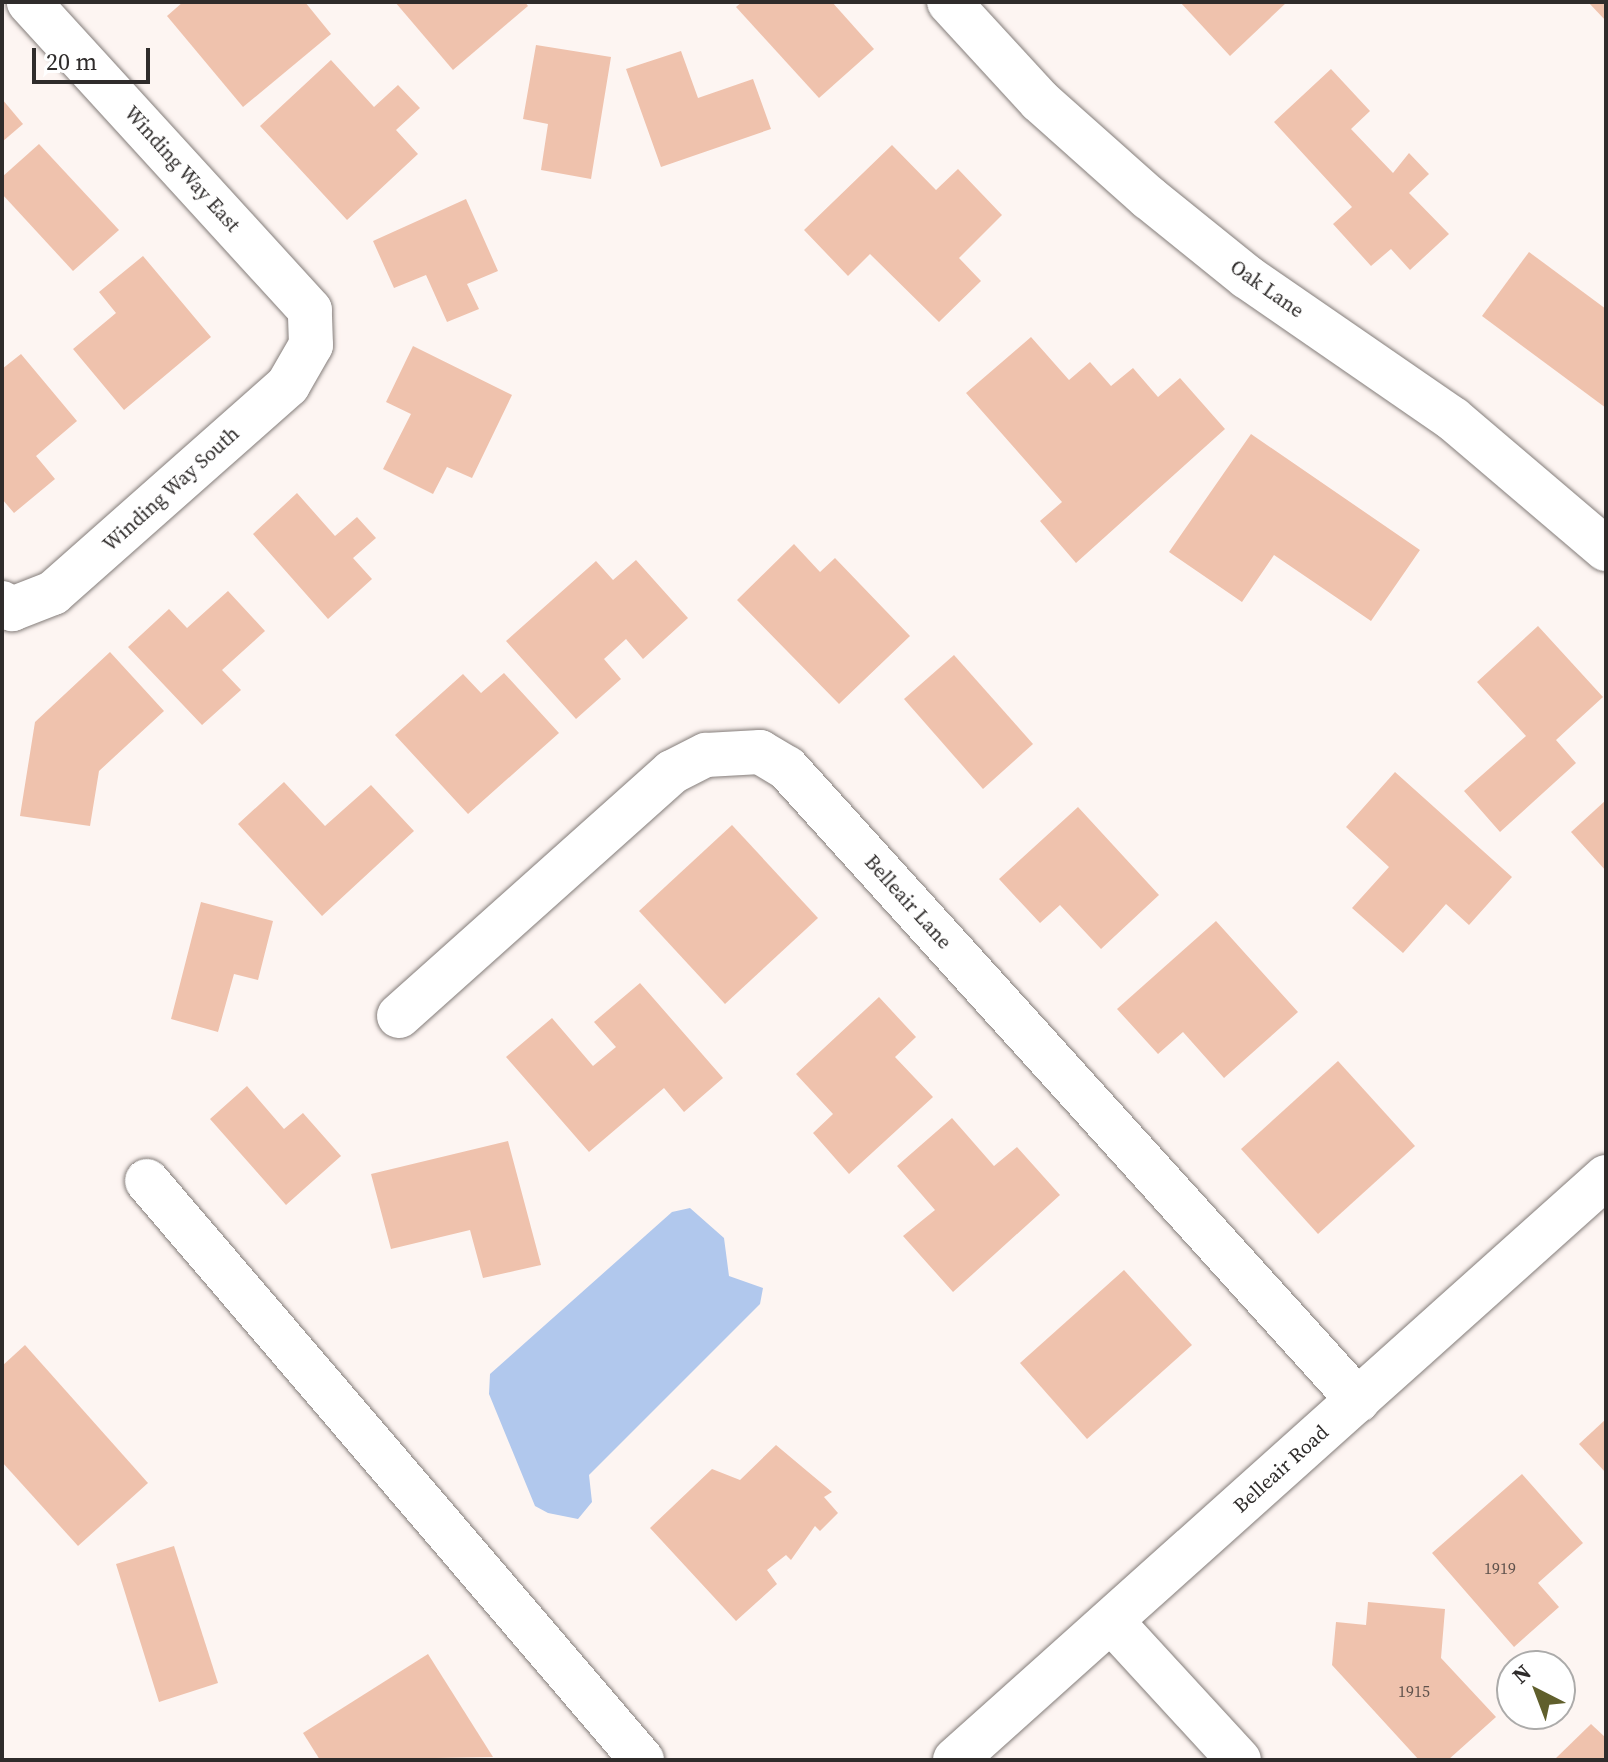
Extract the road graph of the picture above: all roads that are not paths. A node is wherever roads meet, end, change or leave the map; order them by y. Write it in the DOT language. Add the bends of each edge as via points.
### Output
graph roads {
  1 [pos="29,2"];
  2 [pos="949,2"];
  3 [pos="311,345"];
  4 [pos="1606,549"];
  5 [pos="7,606"];
  6 [pos="399,1016"];
  7 [pos="1606,1177"];
  8 [pos="147,1181"];
  9 [pos="1358,1400"];
  10 [pos="1111,1621"];
  11 [pos="642,1760"];
  12 [pos="955,1760"];
  13 [pos="1239,1760"];
  1 -- 3 [label="street, Winding Way East" via="310,310"];
  2 -- 4 [label="street, Oak Lane" via="1040,101 1149,198 1247,277 1453,419"];
  3 -- 5 [label="street, Winding Way South" via="288,385 65,582"];
  6 -- 9 [label="street, Belleair Lane" via="672,772 706,755 760,752 787,768"];
  7 -- 9 [label="street, Belleair Road"];
  8 -- 11 [label="street"];
  9 -- 10 [label="street, Belleair Road"];
  10 -- 12 [label="street, Belleair Road"];
  10 -- 13 [label="street"];
}
